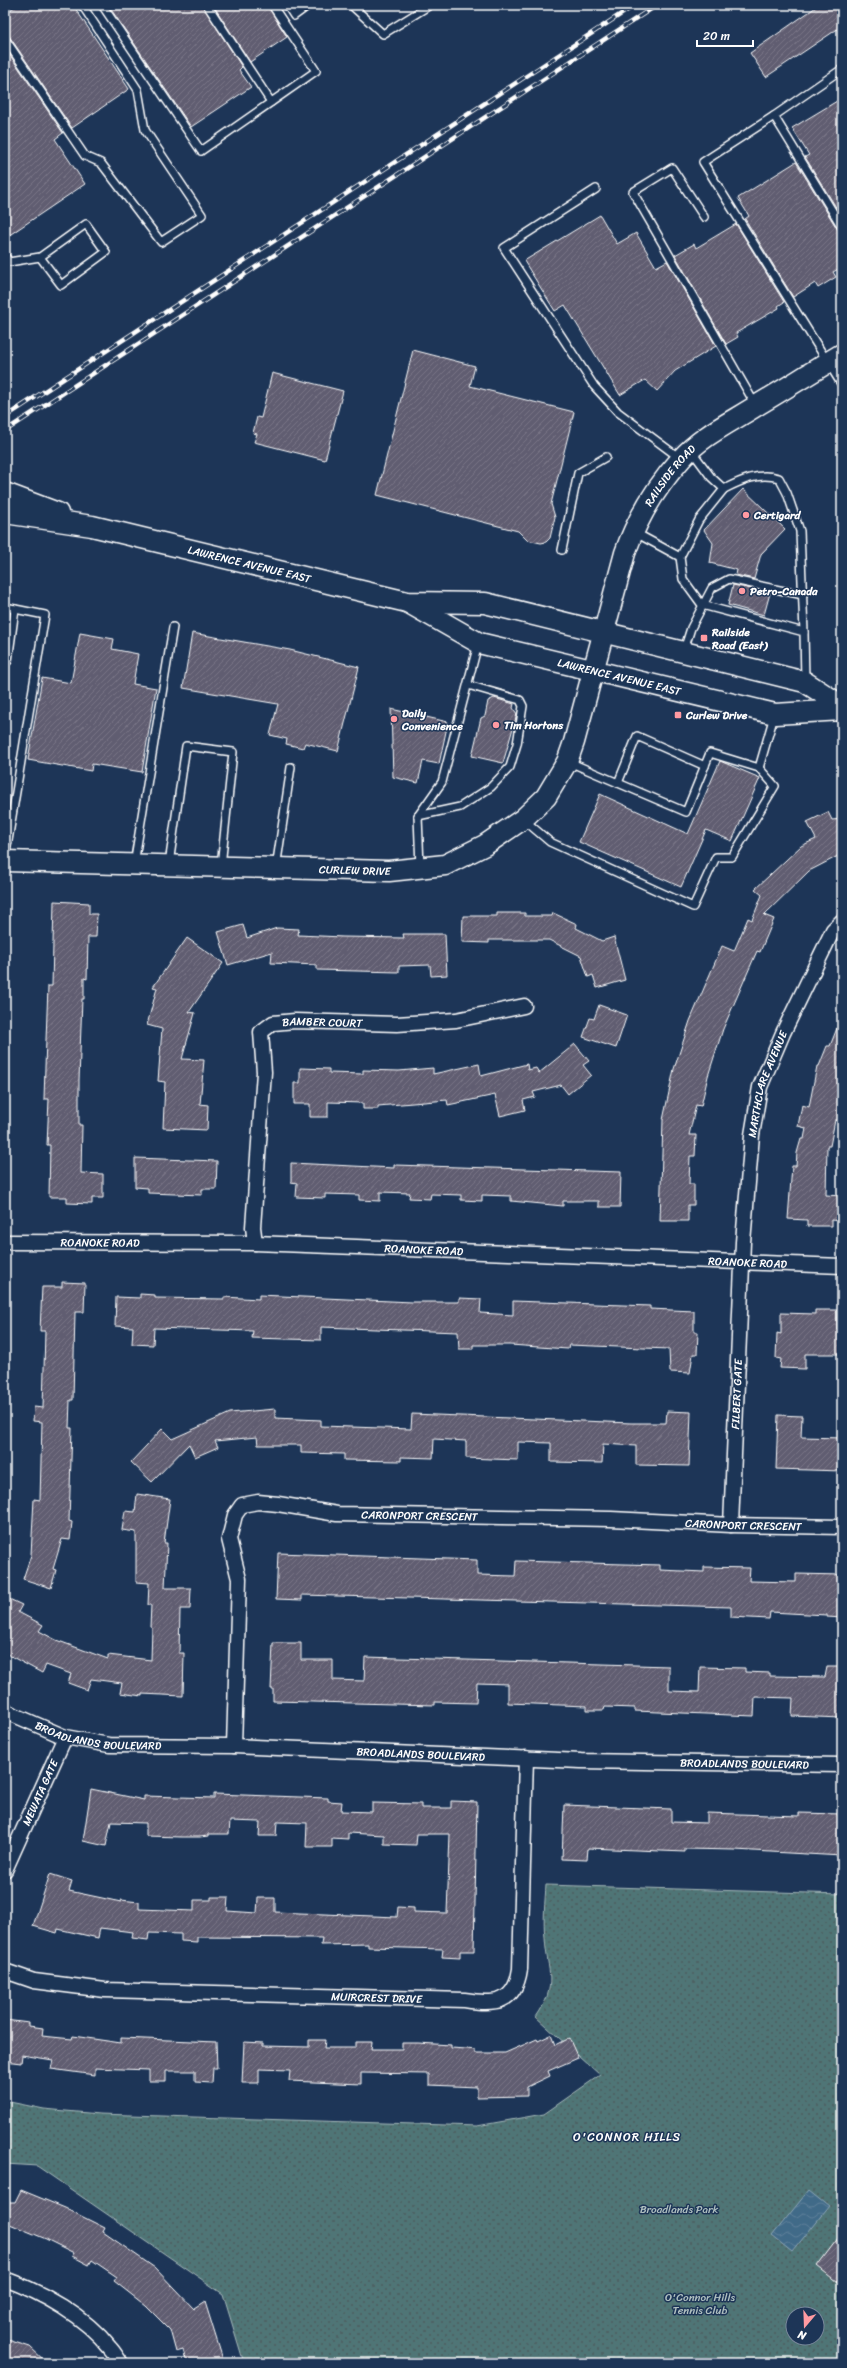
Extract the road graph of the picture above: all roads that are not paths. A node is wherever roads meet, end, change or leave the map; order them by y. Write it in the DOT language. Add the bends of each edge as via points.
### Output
graph roads {
  1 [pos="82,5"];
  2 [pos="102,5"];
  3 [pos="207,5"];
  4 [pos="272,5"];
  5 [pos="286,5"];
  6 [pos="309,5"];
  7 [pos="351,5"];
  8 [pos="430,5"];
  9 [pos="5,40"];
  10 [pos="842,69"];
  11 [pos="271,102"];
  12 [pos="774,116"];
  13 [pos="596,189"];
  14 [pos="704,217"];
  15 [pos="842,227"];
  16 [pos="5,256"];
  17 [pos="40,257"];
  18 [pos="835,358"];
  19 [pos="842,385"];
  20 [pos="756,406"];
  21 [pos="686,454"];
  22 [pos="606,457"];
  23 [pos="724,488"];
  24 [pos="5,493"];
  25 [pos="5,513"];
  26 [pos="92,526"];
  27 [pos="633,532"];
  28 [pos="562,550"];
  29 [pos="680,557"];
  30 [pos="803,595"];
  31 [pos="407,602"];
  32 [pos="702,605"];
  33 [pos="5,607"];
  34 [pos="15,609"];
  35 [pos="173,627"];
  36 [pos="603,632"];
  37 [pos="804,632"];
  38 [pos="479,643"];
  39 [pos="683,652"];
  40 [pos="5,660"];
  41 [pos="594,670"];
  42 [pos="805,682"];
  43 [pos="468,685"];
  44 [pos="842,706"];
  45 [pos="842,710"];
  46 [pos="775,714"];
  47 [pos="567,762"];
  48 [pos="705,766"];
  49 [pos="291,767"];
  50 [pos="759,768"];
  51 [pos="618,784"];
  52 [pos="418,816"];
  53 [pos="523,819"];
  54 [pos="5,860"];
  55 [pos="134,864"];
  56 [pos="169,865"];
  57 [pos="221,866"];
  58 [pos="420,867"];
  59 [pos="276,868"];
  60 [pos="842,921"];
  61 [pos="524,1006"];
  62 [pos="5,1242"];
  63 [pos="255,1243"];
  64 [pos="744,1262"];
  65 [pos="842,1266"];
  66 [pos="731,1526"];
  67 [pos="842,1527"];
  68 [pos="5,1711"];
  69 [pos="65,1737"];
  70 [pos="234,1746"];
  71 [pos="526,1758"];
  72 [pos="842,1765"];
  73 [pos="5,1870"];
  74 [pos="5,1971"];
  75 [pos="5,2280"];
  76 [pos="121,2363"];
  1 -- 9 [label="lane" via="138,90 145,130 202,215 161,242 101,163 85,156"];
  2 -- 11 [label="lane" via="201,151"];
  3 -- 11 [label="lane"];
  4 -- 11 [label="lane" via="316,71"];
  5 -- 6 [label="lane" via="294,16"];
  7 -- 8 [label="lane" via="383,34"];
  10 -- 12 [label="lane"];
  12 -- 15 [label="lane"];
  12 -- 18 [label="lane" via="703,162"];
  13 -- 21 [label="lane" via="504,248 594,386 618,412"];
  14 -- 20 [label="lane" via="672,168 633,192"];
  16 -- 17 [label="lane" via="9,262"];
  17 -- 17 [label="lane" via="86,224 106,252 61,285"];
  18 -- 19 [label="lane"];
  18 -- 20 [label="main road, RAILSIDE ROAD"];
  20 -- 21 [label="main road, RAILSIDE ROAD" via="721,427"];
  21 -- 23 [label="lane"];
  21 -- 27 [label="main road, RAILSIDE ROAD" via="650,501"];
  22 -- 28 [label="lane" via="578,473"];
  23 -- 29 [label="lane" via="699,520"];
  23 -- 30 [label="lane" via="748,478 768,474 779,478 800,531"];
  24 -- 26 [label="main road, LAWRENCE AVENUE EAST"];
  25 -- 26 [label="main road, LAWRENCE AVENUE EAST"];
  26 -- 31 [label="main road, LAWRENCE AVENUE EAST"];
  27 -- 29 [label="lane"];
  27 -- 36 [label="main road, RAILSIDE ROAD"];
  29 -- 32 [label="lane" via="683,579"];
  30 -- 32 [label="lane" via="729,579 712,588"];
  30 -- 37 [label="lane"];
  31 -- 36 [label="main road, LAWRENCE AVENUE EAST" via="485,603"];
  31 -- 38 [label="main road, LAWRENCE AVENUE EAST"];
  32 -- 37 [label="lane"];
  32 -- 39 [label="lane"];
  33 -- 34 [label="lane"];
  34 -- 40 [label="lane" via="8,661"];
  34 -- 54 [label="lane" via="45,615"];
  35 -- 55 [label="lane"];
  36 -- 39 [label="main road, LAWRENCE AVENUE EAST"];
  36 -- 41 [label="main road, RAILSIDE ROAD"];
  37 -- 42 [label="lane"];
  38 -- 41 [label="main road, LAWRENCE AVENUE EAST"];
  38 -- 43 [label="lane"];
  39 -- 42 [label="main road, LAWRENCE AVENUE EAST"];
  41 -- 46 [label="main road, LAWRENCE AVENUE EAST"];
  41 -- 47 [label="main road, CURLEW DRIVE"];
  42 -- 44 [label="main road, LAWRENCE AVENUE EAST"];
  43 -- 52 [label="lane" via="442,782"];
  43 -- 52 [label="lane" via="520,700 523,706 510,767 491,786 460,807"];
  45 -- 46 [label="main road, LAWRENCE AVENUE EAST"];
  46 -- 50 [label="lane"];
  47 -- 51 [label="lane"];
  47 -- 53 [label="main road, CURLEW DRIVE" via="546,797"];
  48 -- 50 [label="lane" via="710,753"];
  48 -- 51 [label="lane" via="686,812"];
  48 -- 51 [label="lane" via="637,736"];
  49 -- 59 [label="lane"];
  50 -- 53 [label="lane" via="775,786 732,857 716,857 693,907 550,842"];
  52 -- 58 [label="lane"];
  53 -- 58 [label="main road, CURLEW DRIVE" via="485,845 445,865"];
  54 -- 55 [label="main road, CURLEW DRIVE"];
  55 -- 56 [label="main road, CURLEW DRIVE"];
  56 -- 57 [label="main road, CURLEW DRIVE"];
  56 -- 57 [label="lane" via="186,746 233,752"];
  57 -- 59 [label="main road, CURLEW DRIVE"];
  58 -- 59 [label="main road, CURLEW DRIVE" via="389,871"];
  60 -- 64 [label="street, MARTHCLARE AVENUE" via="833,930 760,1087 752,1135 744,1221"];
  61 -- 63 [label="street, BAMBER COURT" via="456,1020 397,1024 295,1021 273,1023 261,1032 264,1072 253,1228"];
  62 -- 63 [label="street, ROANOKE ROAD"];
  63 -- 64 [label="street, ROANOKE ROAD"];
  64 -- 65 [label="street, ROANOKE ROAD"];
  64 -- 66 [label="street, FILBERT GATE"];
  66 -- 67 [label="street, CARONPORT CRESCENT"];
  66 -- 70 [label="street, CARONPORT CRESCENT" via="611,1519 337,1514 258,1502 242,1505 235,1515 229,1539 239,1579"];
  68 -- 69 [label="street, BROADLANDS BOULEVARD"];
  69 -- 70 [label="street, BROADLANDS BOULEVARD" via="109,1745"];
  69 -- 73 [label="street, MEWATA GATE"];
  70 -- 71 [label="street, BROADLANDS BOULEVARD"];
  71 -- 72 [label="street, BROADLANDS BOULEVARD"];
  71 -- 74 [label="street, MUIRCREST DRIVE" via="520,1969 515,1989 499,2001 481,2003 464,2000 106,1990 34,1981"];
  75 -- 76 [label="street" via="21,2285 73,2313 98,2334"];
}
